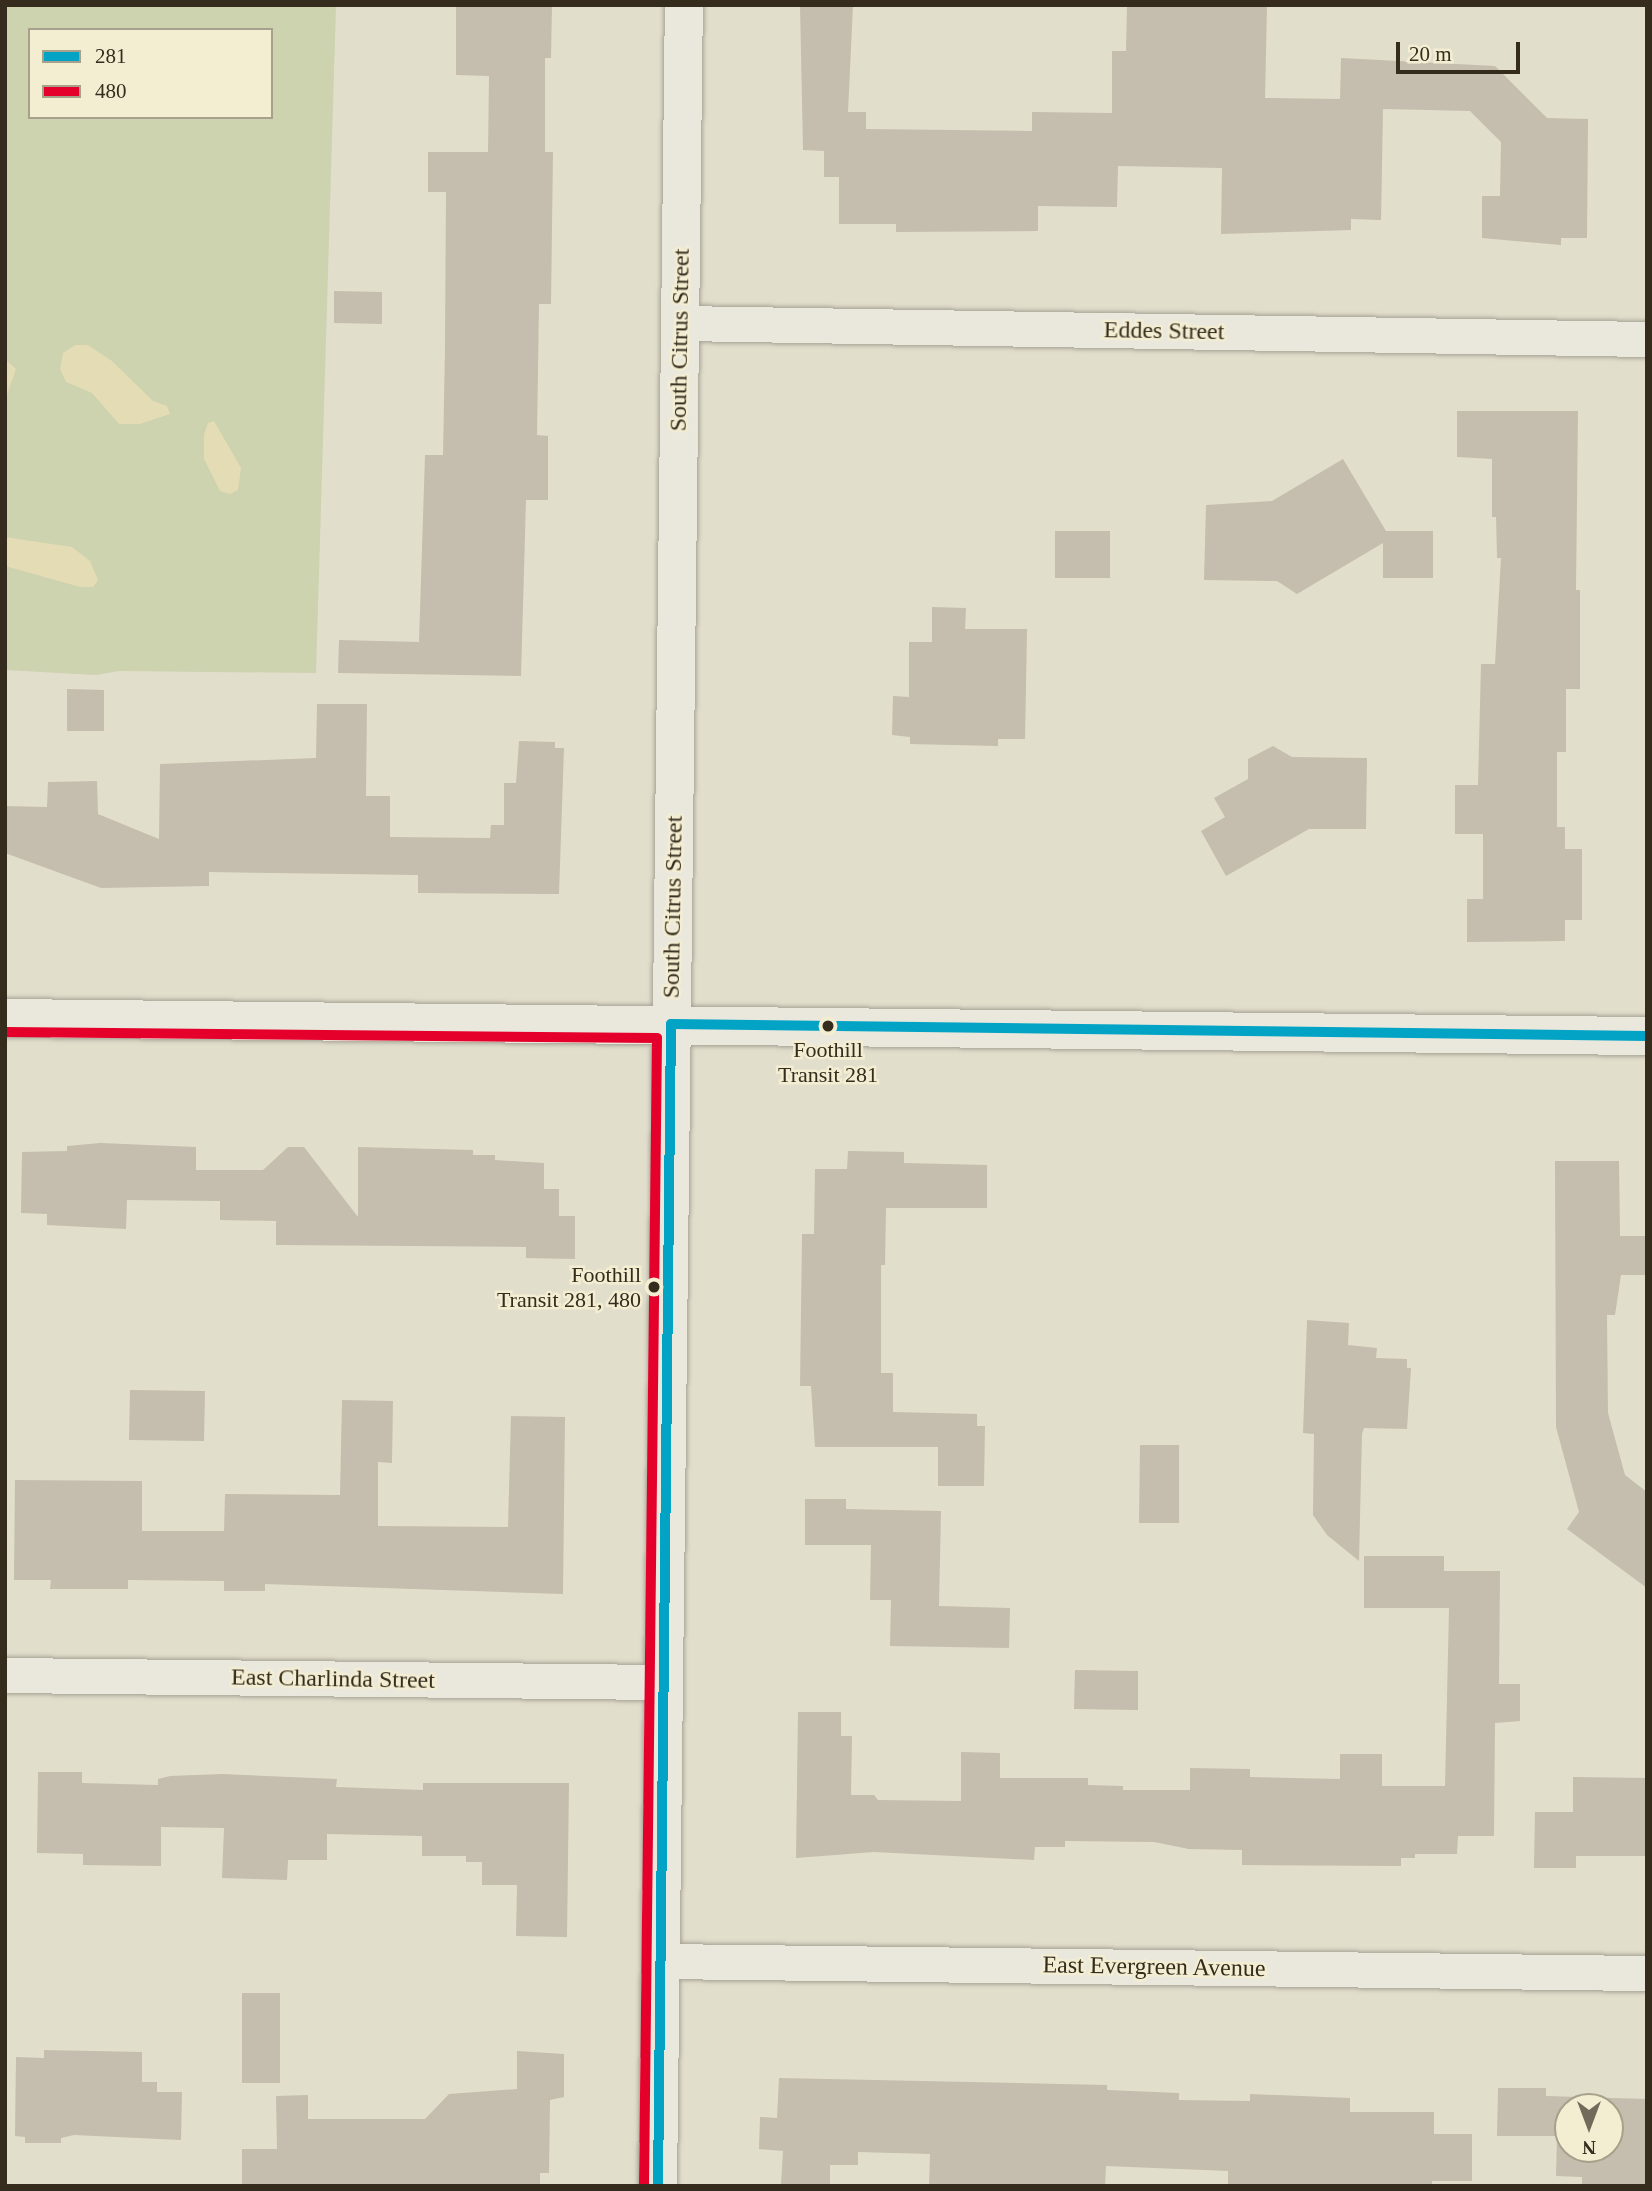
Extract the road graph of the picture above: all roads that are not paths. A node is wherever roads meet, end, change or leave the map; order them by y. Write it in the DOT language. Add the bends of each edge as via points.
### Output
graph roads {
  1 [pos="684,5"];
  2 [pos="681,323"];
  3 [pos="1647,338"];
  4 [pos="5,1018"];
  5 [pos="671,1024"];
  6 [pos="1647,1036"];
  7 [pos="5,1675"];
  8 [pos="662,1682"];
  9 [pos="661,1961"];
  10 [pos="1647,1973"];
  11 [pos="658,2186"];
  1 -- 2 [label="main road, South Citrus Street"];
  2 -- 3 [label="street, Eddes Street"];
  2 -- 5 [label="main road, South Citrus Street"];
  4 -- 5 [label="main road"];
  5 -- 6 [label="main road"];
  5 -- 8 [label="main road, South Citrus Street"];
  7 -- 8 [label="street, East Charlinda Street"];
  8 -- 9 [label="main road, South Citrus Street"];
  9 -- 10 [label="street, East Evergreen Avenue"];
  9 -- 11 [label="main road, South Citrus Street"];
}
